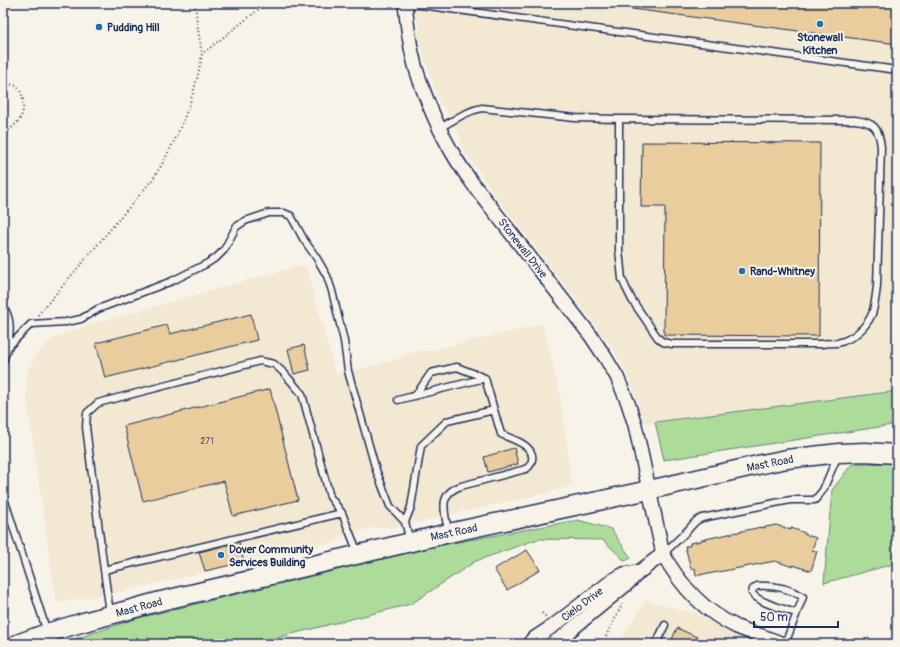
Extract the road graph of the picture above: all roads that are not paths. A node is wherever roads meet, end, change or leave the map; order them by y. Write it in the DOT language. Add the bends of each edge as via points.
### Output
graph roads {
  1 [pos="405,4"];
  2 [pos="897,70"];
  3 [pos="619,120"];
  4 [pos="440,128"];
  5 [pos="3,306"];
  6 [pos="8,347"];
  7 [pos="3,361"];
  8 [pos="485,378"];
  9 [pos="415,396"];
  10 [pos="398,400"];
  11 [pos="494,410"];
  12 [pos="839,453"];
  13 [pos="897,454"];
  14 [pos="650,490"];
  15 [pos="3,495"];
  16 [pos="342,513"];
  17 [pos="405,522"];
  18 [pos="449,533"];
  19 [pos="410,542"];
  20 [pos="358,554"];
  21 [pos="663,554"];
  22 [pos="104,570"];
  23 [pos="639,572"];
  24 [pos="796,613"];
  25 [pos="110,614"];
  26 [pos="665,625"];
  27 [pos="47,633"];
  28 [pos="17,644"];
  29 [pos="530,644"];
  30 [pos="551,644"];
  31 [pos="656,644"];
  32 [pos="784,644"];
  1 -- 2 [label="lane"];
  1 -- 4 [label="street, Stonewall Drive" via="416,68"];
  3 -- 3 [label="lane" via="855,120 869,123 874,127 878,131 881,147 877,286 872,314 866,324 849,338 822,344 672,344 658,338 632,300 622,279 619,250"];
  3 -- 4 [label="lane" via="482,108 462,114"];
  4 -- 14 [label="street, Stonewall Drive" via="473,184 566,302 617,377 635,425"];
  5 -- 6 [label="lane" via="10,324"];
  6 -- 7 [label="lane"];
  6 -- 17 [label="lane" via="31,324 81,319 172,281 217,258 236,227 245,221 269,212 284,212 291,216 316,257 332,291 344,341 348,372 376,470 390,506"];
  8 -- 9 [label="lane"];
  8 -- 9 [label="lane" via="457,367 430,373"];
  8 -- 11 [label="lane"];
  9 -- 10 [label="lane"];
  11 -- 17 [label="lane" via="447,421 421,446 411,507"];
  11 -- 18 [label="lane" via="500,434 528,447 532,453 532,462 526,469 451,490 443,506"];
  12 -- 13 [label="street, Mast Road"];
  12 -- 14 [label="street, Mast Road" via="787,459"];
  12 -- 21 [label="lane" via="823,490 815,500 791,500 702,518"];
  14 -- 18 [label="street, Mast Road"];
  14 -- 21 [label="street, Stonewall Drive"];
  15 -- 27 [label="lane"];
  16 -- 20 [label="lane"];
  16 -- 22 [label="lane"];
  16 -- 22 [label="lane" via="330,497 302,394 274,364 260,361 98,403 87,413 86,427"];
  17 -- 19 [label="lane"];
  18 -- 19 [label="street, Mast Road"];
  19 -- 20 [label="street, Mast Road"];
  20 -- 25 [label="street, Mast Road"];
  21 -- 23 [label="street, Cielo Drive"];
  21 -- 32 [label="street, Stonewall Drive" via="694,597 716,615 737,627"];
  22 -- 25 [label="lane"];
  23 -- 29 [label="street, Cielo Drive" via="624,574 613,580"];
  23 -- 30 [label="street, Cielo Drive"];
  24 -- 24 [label="lane" via="803,597 774,586 757,586 753,589 752,594 761,601"];
  24 -- 32 [label="lane"];
  25 -- 27 [label="street, Mast Road"];
  26 -- 31 [label="lane"];
  27 -- 28 [label="street, Mast Road"];
}
